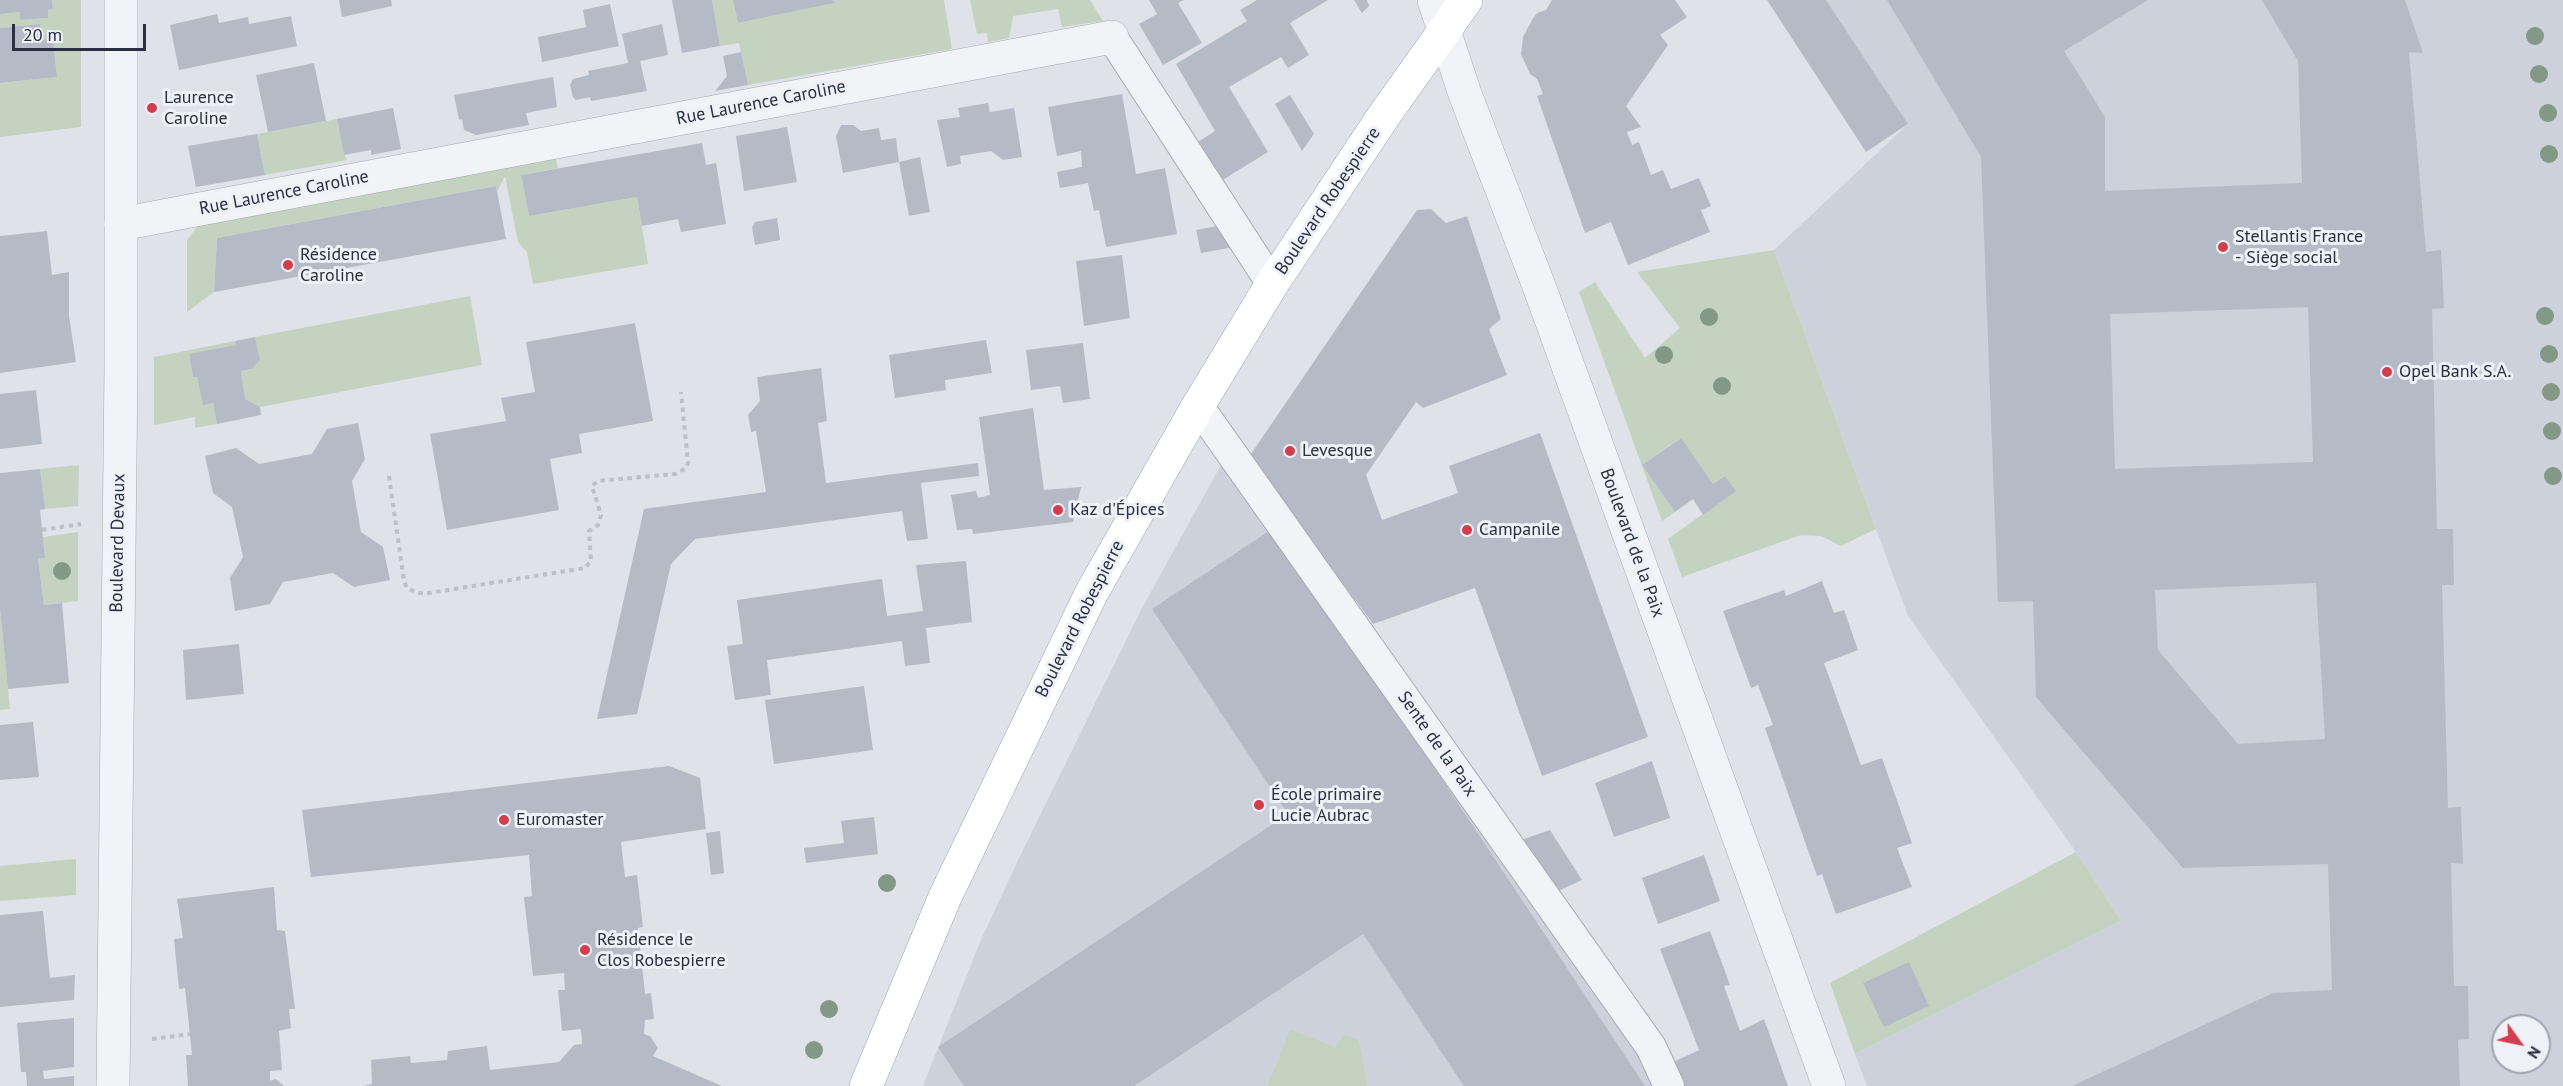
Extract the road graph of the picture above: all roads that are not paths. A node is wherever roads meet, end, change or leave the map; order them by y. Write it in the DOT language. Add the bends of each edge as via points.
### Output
graph roads {
  1 [pos="121,0"];
  2 [pos="1466,0"];
  3 [pos="1440,15"];
  4 [pos="1112,37"];
  5 [pos="122,224"];
  6 [pos="1272,284"];
  7 [pos="1198,406"];
  8 [pos="113,1086"];
  9 [pos="866,1086"];
  10 [pos="1669,1086"];
  11 [pos="1829,1086"];
  1 -- 5 [label="street, Boulevard Devaux"];
  2 -- 3 [label="main road, Boulevard Robespierre"];
  3 -- 6 [label="main road, Boulevard Robespierre"];
  3 -- 11 [label="street, Boulevard de la Paix" via="1465,94 1539,286"];
  4 -- 5 [label="street, Rue Laurence Caroline"];
  4 -- 6 [label="street, Rue Laurence Caroline"];
  5 -- 8 [label="street, Boulevard Devaux"];
  6 -- 7 [label="main road, Boulevard Robespierre"];
  7 -- 9 [label="main road, Boulevard Robespierre" via="1092,592 1014,750 945,897"];
  7 -- 10 [label="street, Sente de la Paix" via="1651,1047"];
}
